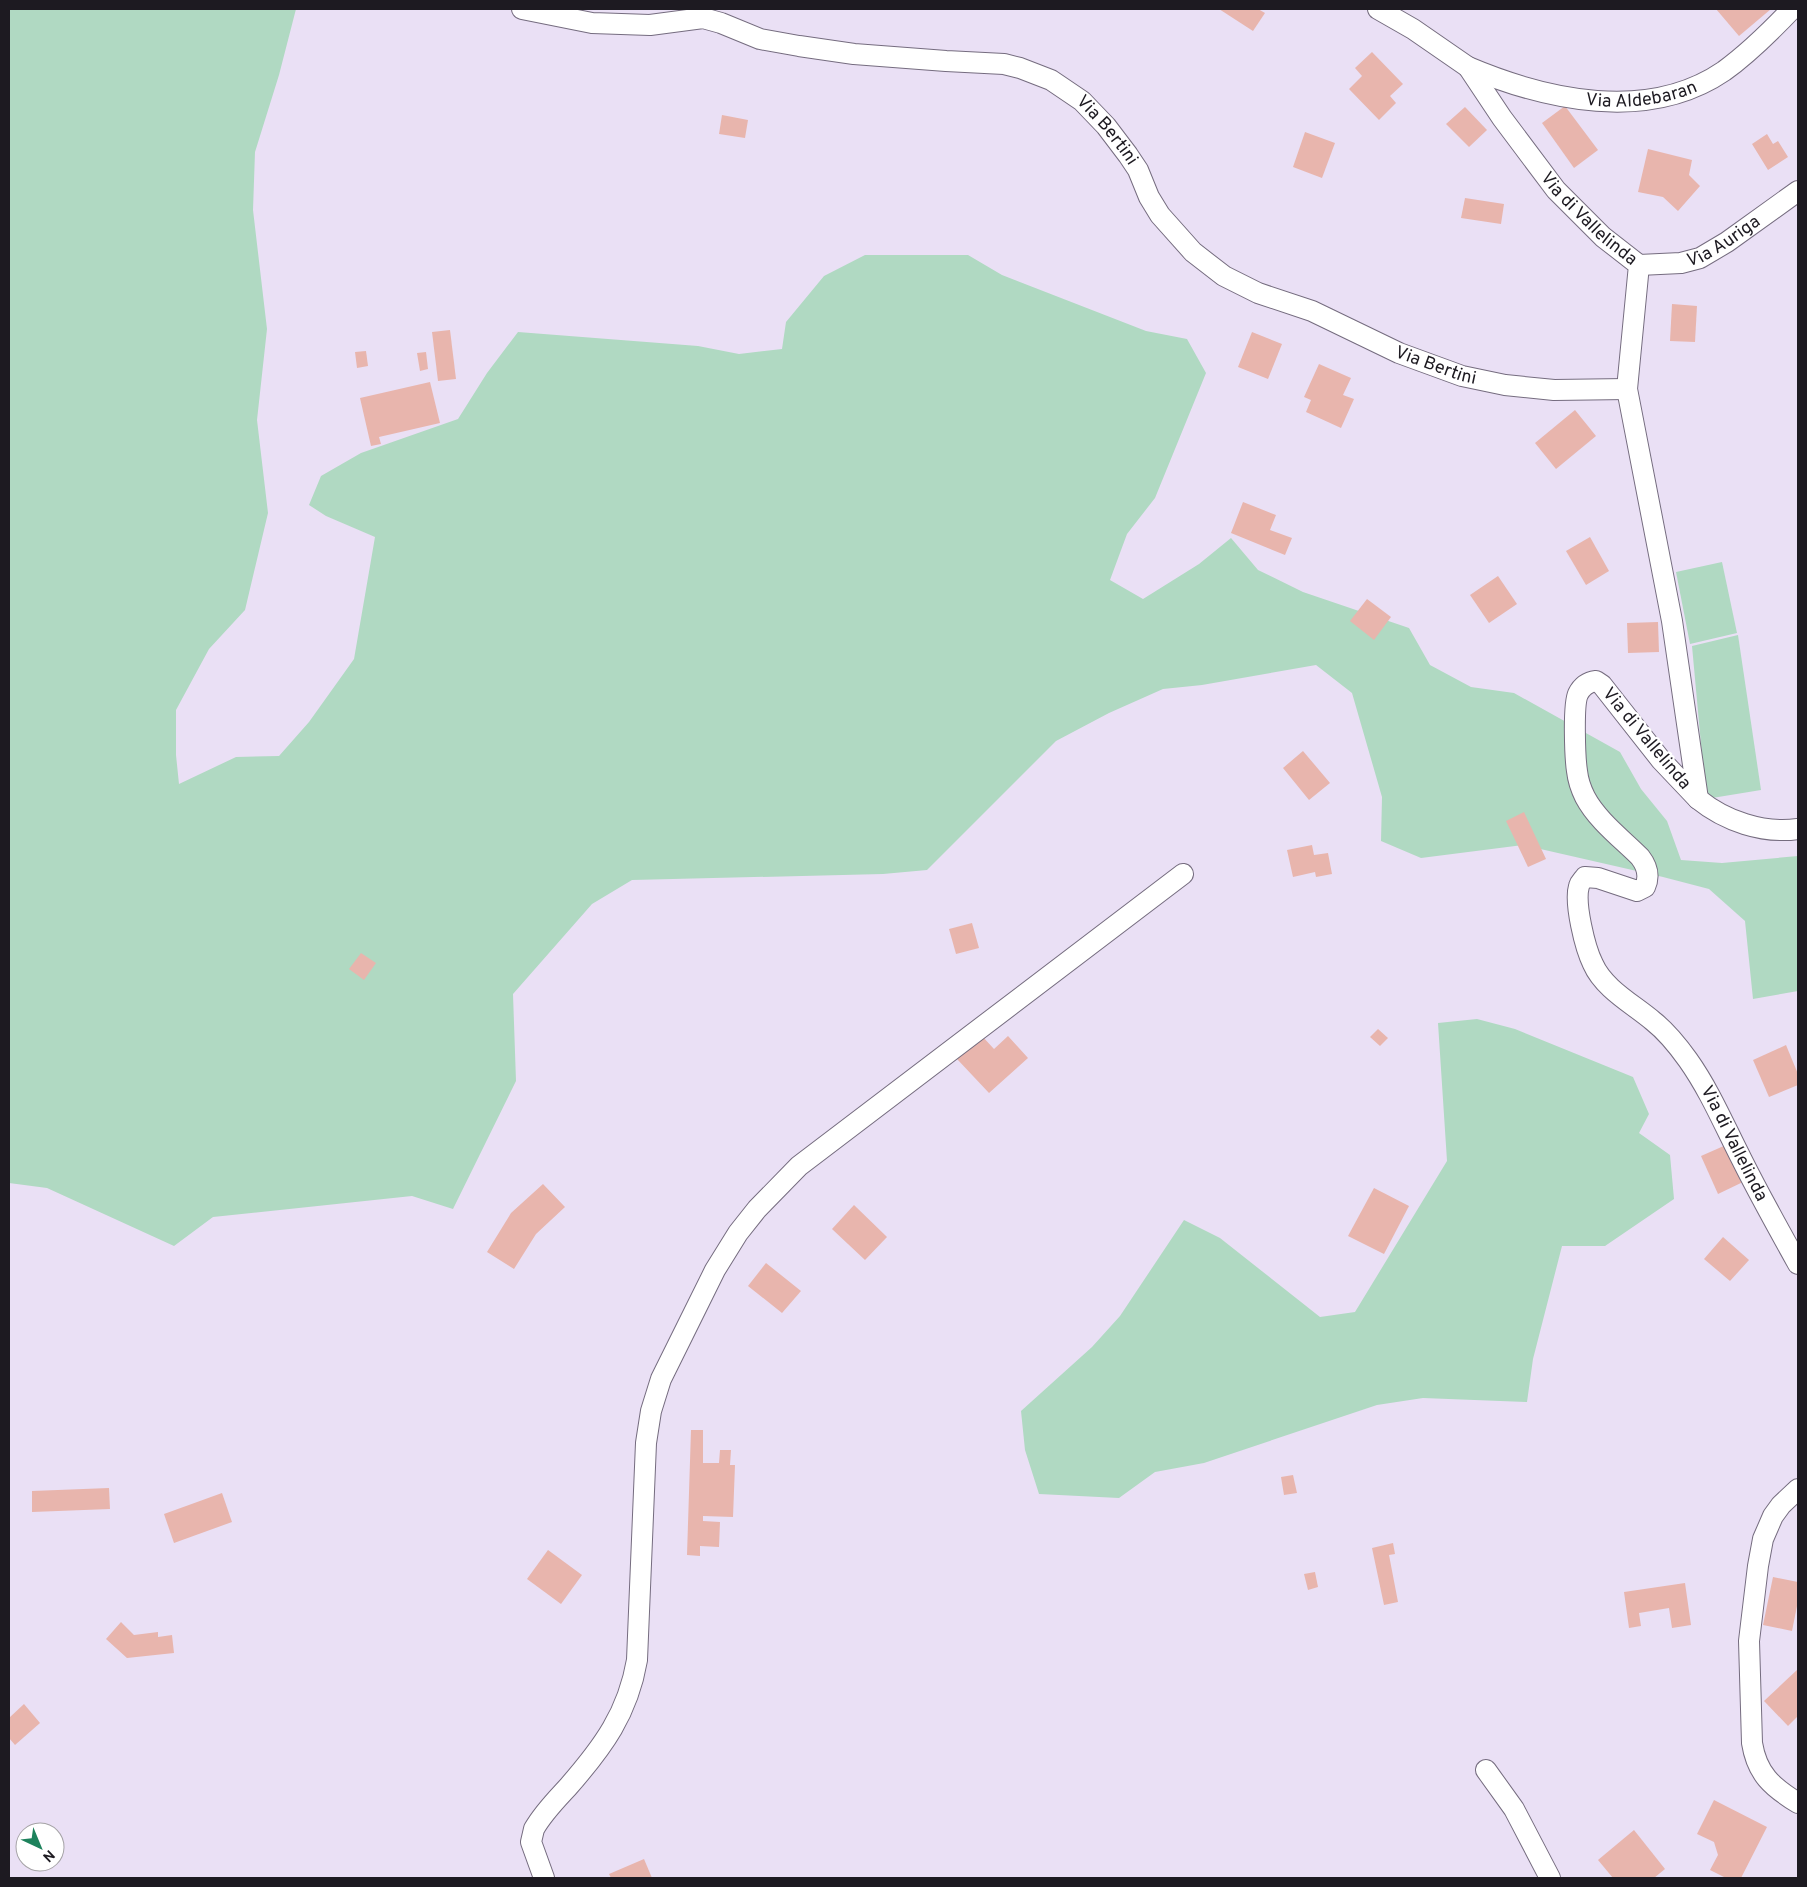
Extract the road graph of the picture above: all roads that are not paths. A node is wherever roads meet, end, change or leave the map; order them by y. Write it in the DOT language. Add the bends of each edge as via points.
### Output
graph roads {
  1 [pos="522,9"];
  2 [pos="1378,9"];
  3 [pos="1792,9"];
  4 [pos="1468,67"];
  5 [pos="1798,191"];
  6 [pos="1639,265"];
  7 [pos="1626,389"];
  8 [pos="1698,799"];
  9 [pos="1798,829"];
  10 [pos="1183,874"];
  11 [pos="1798,1264"];
  12 [pos="1798,1488"];
  13 [pos="1486,1770"];
  14 [pos="1798,1802"];
  15 [pos="544,1878"];
  16 [pos="1550,1878"];
  1 -- 7 [label="street, Via Bertini" via="592,23 650,25 703,18 760,39 799,46 854,54 996,63 1020,68 1051,80 1082,101 1128,155 1160,215 1193,252 1224,276 1258,293 1312,311 1399,353 1462,376 1554,390"];
  2 -- 4 [label="street, Via di Vallelinda"];
  3 -- 4 [label="street, Via Aldebaran" via="1723,72 1695,87 1649,98 1607,102 1565,97 1522,87"];
  4 -- 6 [label="street, Via di Vallelinda" via="1556,190 1603,237"];
  5 -- 6 [label="street, Via Auriga" via="1700,258"];
  6 -- 7 [label="street, Via di Vallelinda"];
  7 -- 8 [label="street, Via di Vallelinda" via="1672,621"];
  8 -- 9 [label="street" via="1719,813 1746,824 1770,829"];
  8 -- 11 [label="street, Via di Vallelinda" via="1661,760 1602,685 1596,681 1586,684 1576,703 1576,765 1580,785 1588,803 1644,862 1648,875 1645,887 1636,892 1593,876 1585,877 1580,883 1580,917 1590,956 1607,983 1659,1026 1696,1072"];
  10 -- 15 [label="street" via="799,1166 757,1209 722,1257 665,1369 651,1411 646,1443 637,1660 632,1688 605,1742 534,1829 532,1842"];
  12 -- 14 [label="street" via="1776,1512 1763,1539 1753,1597 1749,1651 1752,1743 1756,1762 1775,1787"];
  13 -- 16 [label="street" via="1514,1810"];
}
